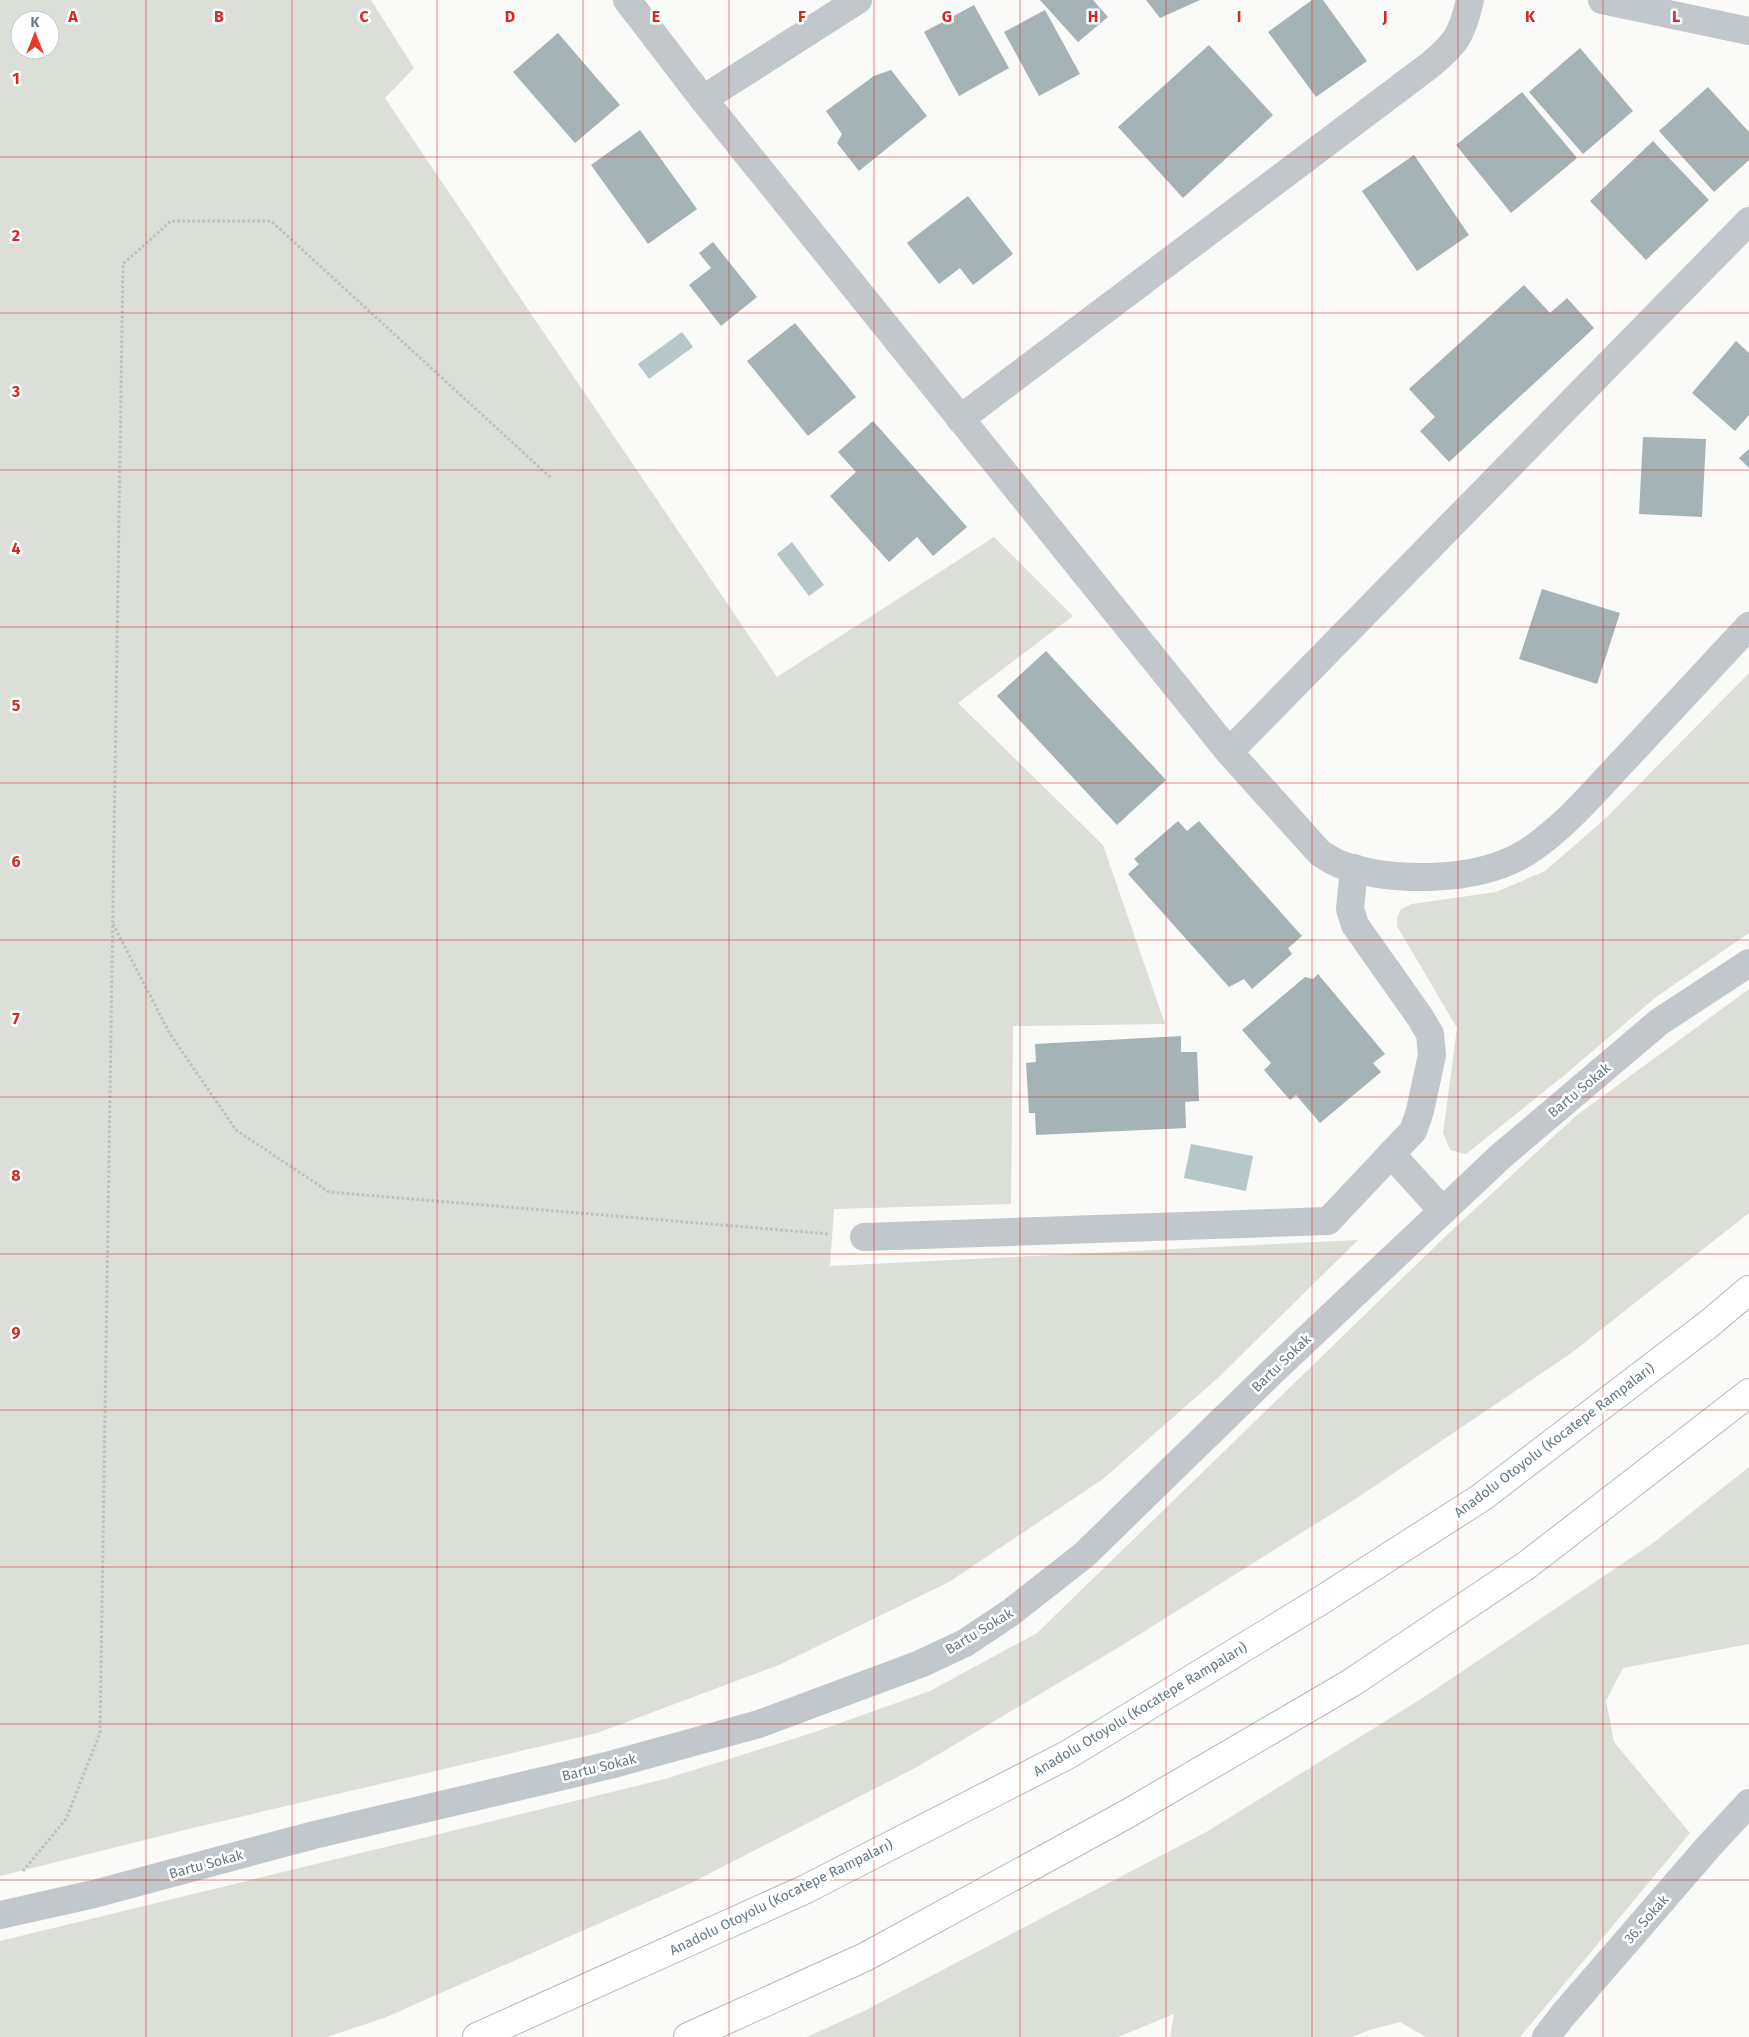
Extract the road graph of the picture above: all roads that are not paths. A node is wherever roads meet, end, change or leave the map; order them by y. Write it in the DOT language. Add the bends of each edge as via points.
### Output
graph roads {
  1 [pos="627,0"];
  2 [pos="858,0"];
  3 [pos="1470,0"];
  4 [pos="1602,0"];
  5 [pos="1749,31"];
  6 [pos="703,99"];
  7 [pos="1749,221"];
  8 [pos="960,419"];
  9 [pos="1749,626"];
  10 [pos="1229,752"];
  11 [pos="1354,868"];
  12 [pos="1749,962"];
  13 [pos="1391,1154"];
  14 [pos="1443,1210"];
  15 [pos="864,1237"];
  16 [pos="1749,1290"];
  17 [pos="1749,1393"];
  18 [pos="1749,1803"];
  19 [pos="0,1915"];
  20 [pos="476,2037"];
  21 [pos="688,2037"];
  22 [pos="1546,2037"];
  1 -- 6 [label="street"];
  2 -- 6 [label="street"];
  3 -- 8 [label="street" via="1458,37 1437,60"];
  4 -- 5 [label="street"];
  6 -- 8 [label="street"];
  7 -- 10 [label="street"];
  8 -- 10 [label="street"];
  9 -- 11 [label="street" via="1590,796 1527,852 1498,867 1472,874 1405,876"];
  10 -- 11 [label="street" via="1320,853 1338,864"];
  11 -- 13 [label="street" via="1350,909 1355,925 1430,1034 1432,1055 1420,1111 1413,1131"];
  12 -- 14 [label="street, Bartu Sokak" via="1659,1022 1501,1156"];
  13 -- 14 [label="street"];
  13 -- 15 [label="street" via="1328,1221"];
  14 -- 19 [label="street, Bartu Sokak" via="1084,1555 1010,1613 965,1643 920,1664 759,1724 610,1765 314,1835 94,1894"];
  16 -- 20 [label="highway, Anadolu Otoyolu (Kocatepe Rampaları)" via="1482,1497 1320,1601 1069,1754 806,1889"];
  17 -- 21 [label="highway" via="1527,1565 1351,1683 1127,1814 865,1957"];
  18 -- 22 [label="street, 36. Sokak"];
}
